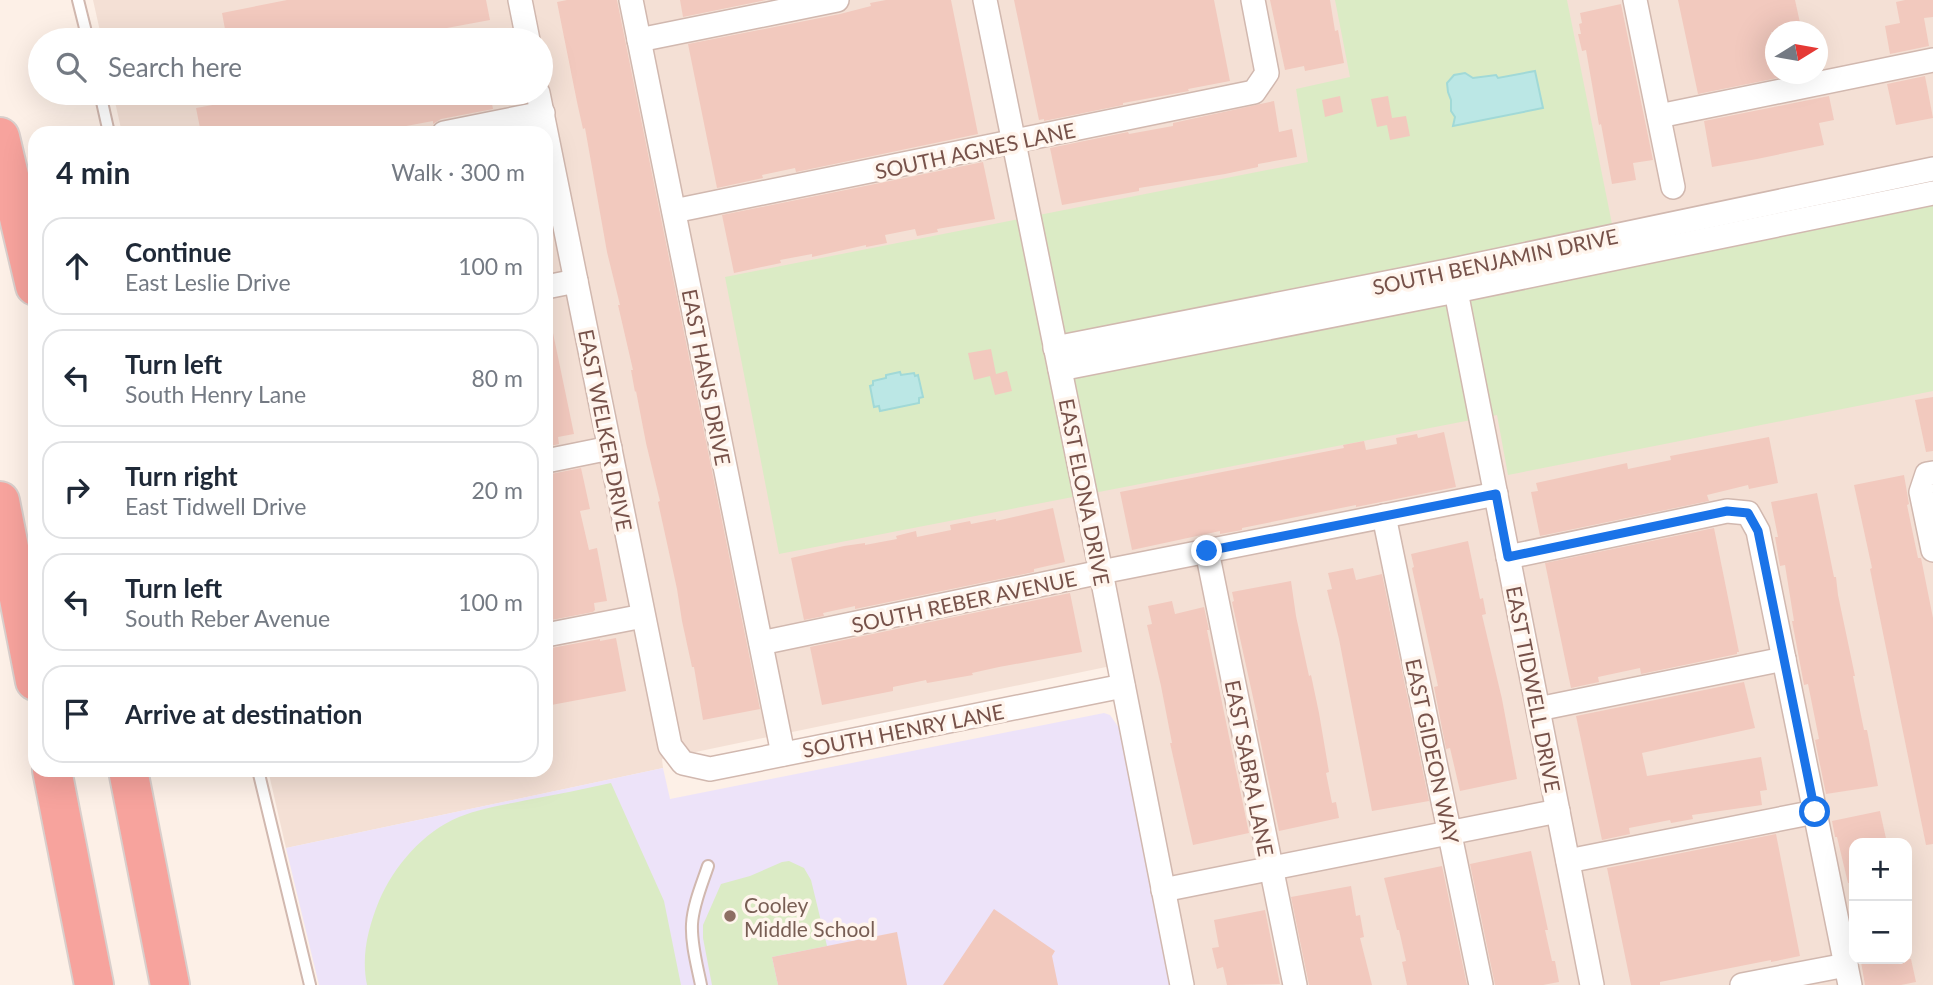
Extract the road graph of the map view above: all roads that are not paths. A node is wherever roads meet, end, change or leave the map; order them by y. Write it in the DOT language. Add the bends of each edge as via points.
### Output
graph roads {
  1 [pos="78,0"];
  2 [pos="520,0"];
  3 [pos="631,0"];
  4 [pos="837,0"];
  5 [pos="985,0"];
  6 [pos="1253,0"];
  7 [pos="1635,0"];
  8 [pos="85,28"];
  9 [pos="526,28"];
  10 [pos="639,40"];
  11 [pos="1933,61"];
  12 [pos="103,105"];
  13 [pos="534,105"];
  14 [pos="540,105"];
  15 [pos="1659,116"];
  16 [pos="107,126"];
  17 [pos="466,126"];
  18 [pos="545,126"];
  19 [pos="0,137"];
  20 [pos="1013,142"];
  21 [pos="553,167"];
  22 [pos="1933,169"];
  23 [pos="1673,187"];
  24 [pos="1933,193"];
  25 [pos="674,211"];
  26 [pos="28,256"];
  27 [pos="1454,280"];
  28 [pos="576,281"];
  29 [pos="553,286"];
  30 [pos="1058,359"];
  31 [pos="610,448"];
  32 [pos="553,460"];
  33 [pos="1930,473"];
  34 [pos="1496,494"];
  35 [pos="0,501"];
  36 [pos="1384,516"];
  37 [pos="1933,550"];
  38 [pos="1207,551"];
  39 [pos="1508,557"];
  40 [pos="1101,572"];
  41 [pos="643,616"];
  42 [pos="553,634"];
  43 [pos="761,643"];
  44 [pos="28,645"];
  45 [pos="1784,659"];
  46 [pos="1123,686"];
  47 [pos="1538,709"];
  48 [pos="783,754"];
  49 [pos="684,763"];
  50 [pos="53,777"];
  51 [pos="129,777"];
  52 [pos="260,777"];
  53 [pos="1559,811"];
  54 [pos="1815,812"];
  55 [pos="1450,833"];
  56 [pos="1568,861"];
  57 [pos="708,866"];
  58 [pos="1270,868"];
  59 [pos="1163,890"];
  60 [pos="1848,975"];
  61 [pos="94,985"];
  62 [pos="170,985"];
  63 [pos="310,985"];
  64 [pos="701,985"];
  65 [pos="1182,985"];
  66 [pos="1295,985"];
  67 [pos="1481,985"];
  68 [pos="1592,985"];
  69 [pos="1742,985"];
  1 -- 8 [label="lane"];
  2 -- 9 [label="street"];
  3 -- 10 [label="street, EAST HANS DRIVE"];
  4 -- 10 [label="street"];
  5 -- 20 [label="street, EAST ELONA DRIVE"];
  6 -- 20 [label="street, SOUTH AGNES LANE" via="1267,73 1255,92"];
  7 -- 15 [label="street"];
  10 -- 25 [label="street, EAST HANS DRIVE"];
  11 -- 15 [label="street"];
  12 -- 16 [label="lane"];
  13 -- 17 [label="street"];
  14 -- 18 [label="street, EAST WELKER DRIVE"];
  15 -- 23 [label="street"];
  19 -- 26 [label="highway"];
  20 -- 25 [label="street, SOUTH AGNES LANE"];
  20 -- 30 [label="street, EAST ELONA DRIVE"];
  21 -- 28 [label="street, EAST WELKER DRIVE"];
  22 -- 27 [label="street, SOUTH BENJAMIN DRIVE"];
  24 -- 27 [label="street, SOUTH BENJAMIN DRIVE"];
  25 -- 43 [label="street, EAST HANS DRIVE"];
  27 -- 30 [label="street, SOUTH BENJAMIN DRIVE"];
  27 -- 34 [label="street, EAST TIDWELL DRIVE"];
  28 -- 29 [label="street"];
  28 -- 31 [label="street, EAST WELKER DRIVE"];
  30 -- 40 [label="street, EAST ELONA DRIVE"];
  31 -- 32 [label="street"];
  31 -- 41 [label="street, EAST WELKER DRIVE"];
  33 -- 37 [label="street" via="1921,492"];
  34 -- 36 [label="street, SOUTH REBER AVENUE"];
  34 -- 39 [label="street, EAST TIDWELL DRIVE"];
  35 -- 44 [label="highway"];
  36 -- 38 [label="street, SOUTH REBER AVENUE"];
  36 -- 55 [label="street, EAST GIDEON WAY"];
  38 -- 40 [label="street, SOUTH REBER AVENUE"];
  38 -- 58 [label="street, EAST SABRA LANE"];
  39 -- 45 [label="street" via="1727,511 1748,513 1758,531"];
  39 -- 47 [label="street, EAST TIDWELL DRIVE"];
  40 -- 43 [label="street, SOUTH REBER AVENUE"];
  40 -- 46 [label="street, EAST ELONA DRIVE"];
  41 -- 42 [label="street"];
  41 -- 49 [label="street, EAST WELKER DRIVE" via="670,746"];
  43 -- 48 [label="street, EAST HANS DRIVE"];
  45 -- 47 [label="street"];
  45 -- 54 [label="street"];
  46 -- 48 [label="street, SOUTH HENRY LANE"];
  46 -- 59 [label="street, EAST ELONA DRIVE"];
  47 -- 53 [label="street, EAST TIDWELL DRIVE"];
  48 -- 49 [label="street, SOUTH HENRY LANE" via="710,769"];
  50 -- 61 [label="highway"];
  51 -- 62 [label="highway"];
  52 -- 63 [label="lane"];
  53 -- 55 [label="street"];
  53 -- 56 [label="street, EAST TIDWELL DRIVE"];
  54 -- 56 [label="street"];
  54 -- 60 [label="street"];
  55 -- 58 [label="street"];
  55 -- 67 [label="street, EAST GIDEON WAY"];
  56 -- 68 [label="street, EAST TIDWELL DRIVE"];
  57 -- 64 [label="lane" via="692,923"];
  58 -- 59 [label="street"];
  58 -- 66 [label="street, EAST SABRA LANE"];
  59 -- 65 [label="street, EAST ELONA DRIVE"];
  60 -- 69 [label="street"];
}
